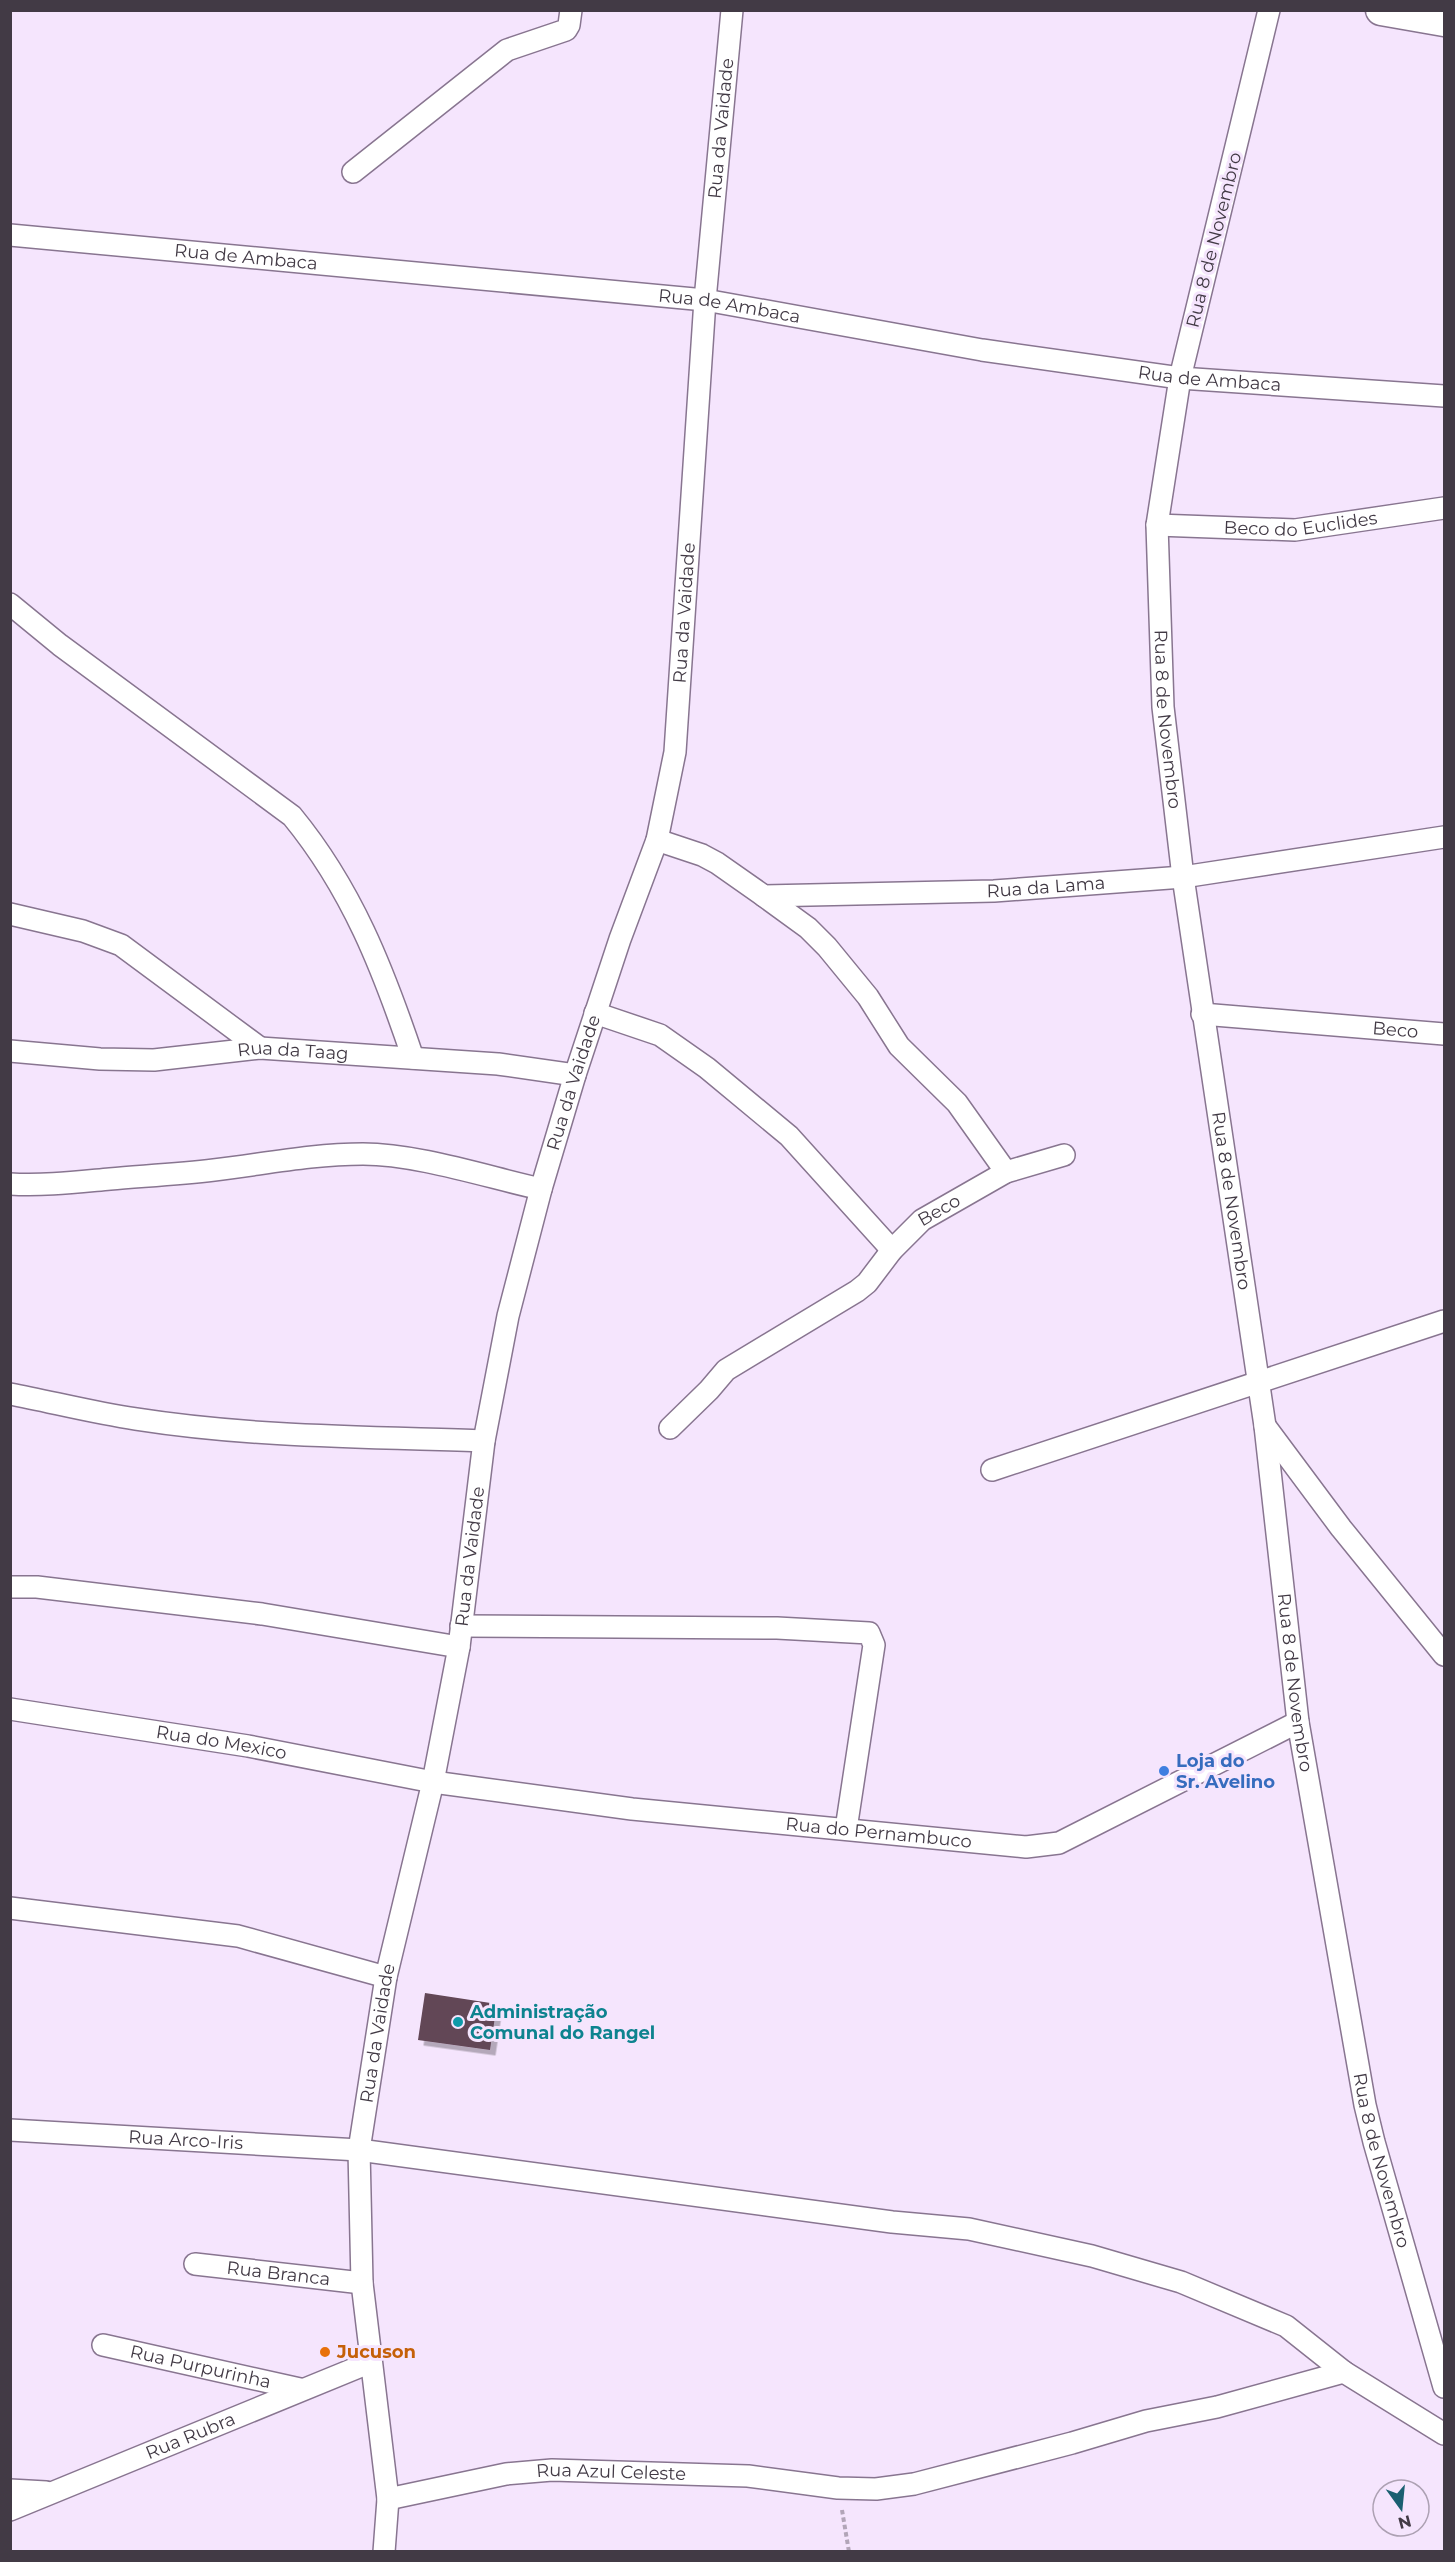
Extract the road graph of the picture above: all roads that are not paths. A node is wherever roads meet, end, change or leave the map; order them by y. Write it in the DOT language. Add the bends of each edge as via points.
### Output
graph roads {
  1 [pos="571,10"];
  2 [pos="732,10"];
  3 [pos="1269,10"];
  4 [pos="1381,10"];
  5 [pos="1444,21"];
  6 [pos="353,172"];
  7 [pos="10,235"];
  8 [pos="705,300"];
  9 [pos="1180,378"];
  10 [pos="1444,396"];
  11 [pos="1444,508"];
  12 [pos="1157,525"];
  13 [pos="10,604"];
  14 [pos="1444,837"];
  15 [pos="657,840"];
  16 [pos="1183,877"];
  17 [pos="764,896"];
  18 [pos="10,914"];
  19 [pos="595,1013"];
  20 [pos="1202,1014"];
  21 [pos="1444,1034"];
  22 [pos="260,1048"];
  23 [pos="10,1051"];
  24 [pos="413,1058"];
  25 [pos="575,1075"];
  26 [pos="1064,1155"];
  27 [pos="1006,1172"];
  28 [pos="10,1184"];
  29 [pos="541,1189"];
  30 [pos="892,1250"];
  31 [pos="1444,1321"];
  32 [pos="1259,1381"];
  33 [pos="10,1394"];
  34 [pos="1265,1426"];
  35 [pos="670,1428"];
  36 [pos="484,1441"];
  37 [pos="992,1470"];
  38 [pos="10,1587"];
  39 [pos="460,1636"];
  40 [pos="1442,1649"];
  41 [pos="10,1709"];
  42 [pos="1298,1722"];
  43 [pos="433,1782"];
  44 [pos="846,1829"];
  45 [pos="10,1908"];
  46 [pos="386,1977"];
  47 [pos="10,2130"];
  48 [pos="359,2150"];
  49 [pos="195,2264"];
  50 [pos="362,2283"];
  51 [pos="103,2344"];
  52 [pos="371,2362"];
  53 [pos="1344,2373"];
  54 [pos="1444,2387"];
  55 [pos="300,2389"];
  56 [pos="1444,2434"];
  57 [pos="10,2490"];
  58 [pos="53,2492"];
  59 [pos="388,2499"];
  60 [pos="10,2510"];
  61 [pos="384,2552"];
  1 -- 6 [label="street" via="566,30 507,50"];
  2 -- 8 [label="street, Rua da Vaidade"];
  3 -- 9 [label="street, Rua 8 de Novembro"];
  4 -- 5 [label="main road"];
  7 -- 8 [label="street, Rua de Ambaca"];
  8 -- 9 [label="street, Rua de Ambaca" via="982,350"];
  8 -- 15 [label="street, Rua da Vaidade" via="678,729"];
  9 -- 10 [label="street, Rua de Ambaca"];
  9 -- 12 [label="street, Rua 8 de Novembro"];
  11 -- 12 [label="street, Beco do Euclides" via="1295,530"];
  12 -- 16 [label="street, Rua 8 de Novembro" via="1163,707"];
  13 -- 24 [label="street" via="292,816 317,846 366,932"];
  14 -- 16 [label="street, Rua da Lama"];
  15 -- 17 [label="street" via="702,855"];
  15 -- 19 [label="street, Rua da Vaidade"];
  16 -- 17 [label="street, Rua da Lama" via="994,891"];
  16 -- 20 [label="street, Rua 8 de Novembro"];
  17 -- 27 [label="street" via="808,928 826,947 868,997 900,1046 957,1103"];
  18 -- 22 [label="street" via="121,945"];
  19 -- 25 [label="street, Rua da Vaidade"];
  19 -- 30 [label="street" via="660,1035 707,1068 789,1136"];
  20 -- 21 [label="street, Beco"];
  20 -- 32 [label="street, Rua 8 de Novembro"];
  22 -- 23 [label="street, Rua da Taag" via="154,1060"];
  22 -- 24 [label="street, Rua da Taag"];
  24 -- 25 [label="street, Rua da Taag"];
  25 -- 29 [label="street, Rua da Vaidade"];
  26 -- 27 [label="street, Beco"];
  27 -- 30 [label="street, Beco" via="922,1220"];
  28 -- 29 [label="street" via="75,1182 364,1154 413,1160"];
  29 -- 36 [label="street, Rua da Vaidade" via="508,1316"];
  30 -- 35 [label="street, Beco" via="857,1291 726,1370"];
  31 -- 32 [label="street"];
  32 -- 34 [label="street, Rua 8 de Novembro"];
  32 -- 37 [label="street"];
  33 -- 36 [label="street" via="136,1419 200,1427"];
  34 -- 40 [label="street" via="1341,1528"];
  34 -- 42 [label="street, Rua 8 de Novembro"];
  36 -- 39 [label="street, Rua da Vaidade"];
  38 -- 39 [label="street"];
  39 -- 43 [label="street, Rua da Vaidade"];
  39 -- 44 [label="street" via="777,1628 869,1633 874,1645"];
  41 -- 43 [label="street, Rua do Mexico" via="248,1746"];
  42 -- 44 [label="street, Rua do Pernambuco" via="1059,1843 1026,1847"];
  42 -- 54 [label="street, Rua 8 de Novembro" via="1365,2105"];
  43 -- 44 [label="street, Rua do Pernambuco" via="632,1809"];
  43 -- 46 [label="street, Rua da Vaidade"];
  45 -- 46 [label="street" via="238,1936"];
  46 -- 48 [label="street, Rua da Vaidade"];
  47 -- 48 [label="street, Rua Arco-Iris"];
  48 -- 50 [label="street, Rua da Vaidade"];
  48 -- 53 [label="street, Rua Arco-Iris" via="969,2229 1092,2256 1181,2282 1286,2326"];
  49 -- 50 [label="street, Rua Branca"];
  50 -- 52 [label="street, Rua da Vaidade"];
  51 -- 55 [label="street, Rua Purpurinha"];
  52 -- 55 [label="street, Rua Rubra"];
  52 -- 59 [label="street, Rua da Vaidade"];
  53 -- 56 [label="street, Rua Arco-Iris"];
  53 -- 59 [label="street, Rua Azul Celeste" via="1217,2407 1146,2421 914,2484 838,2488 748,2476 552,2470 506,2474"];
  55 -- 58 [label="street, Rua Rubra"];
  57 -- 58 [label="street"];
  58 -- 60 [label="street, Rua Rubra"];
  59 -- 61 [label="street, Rua da Vaidade"];
}
